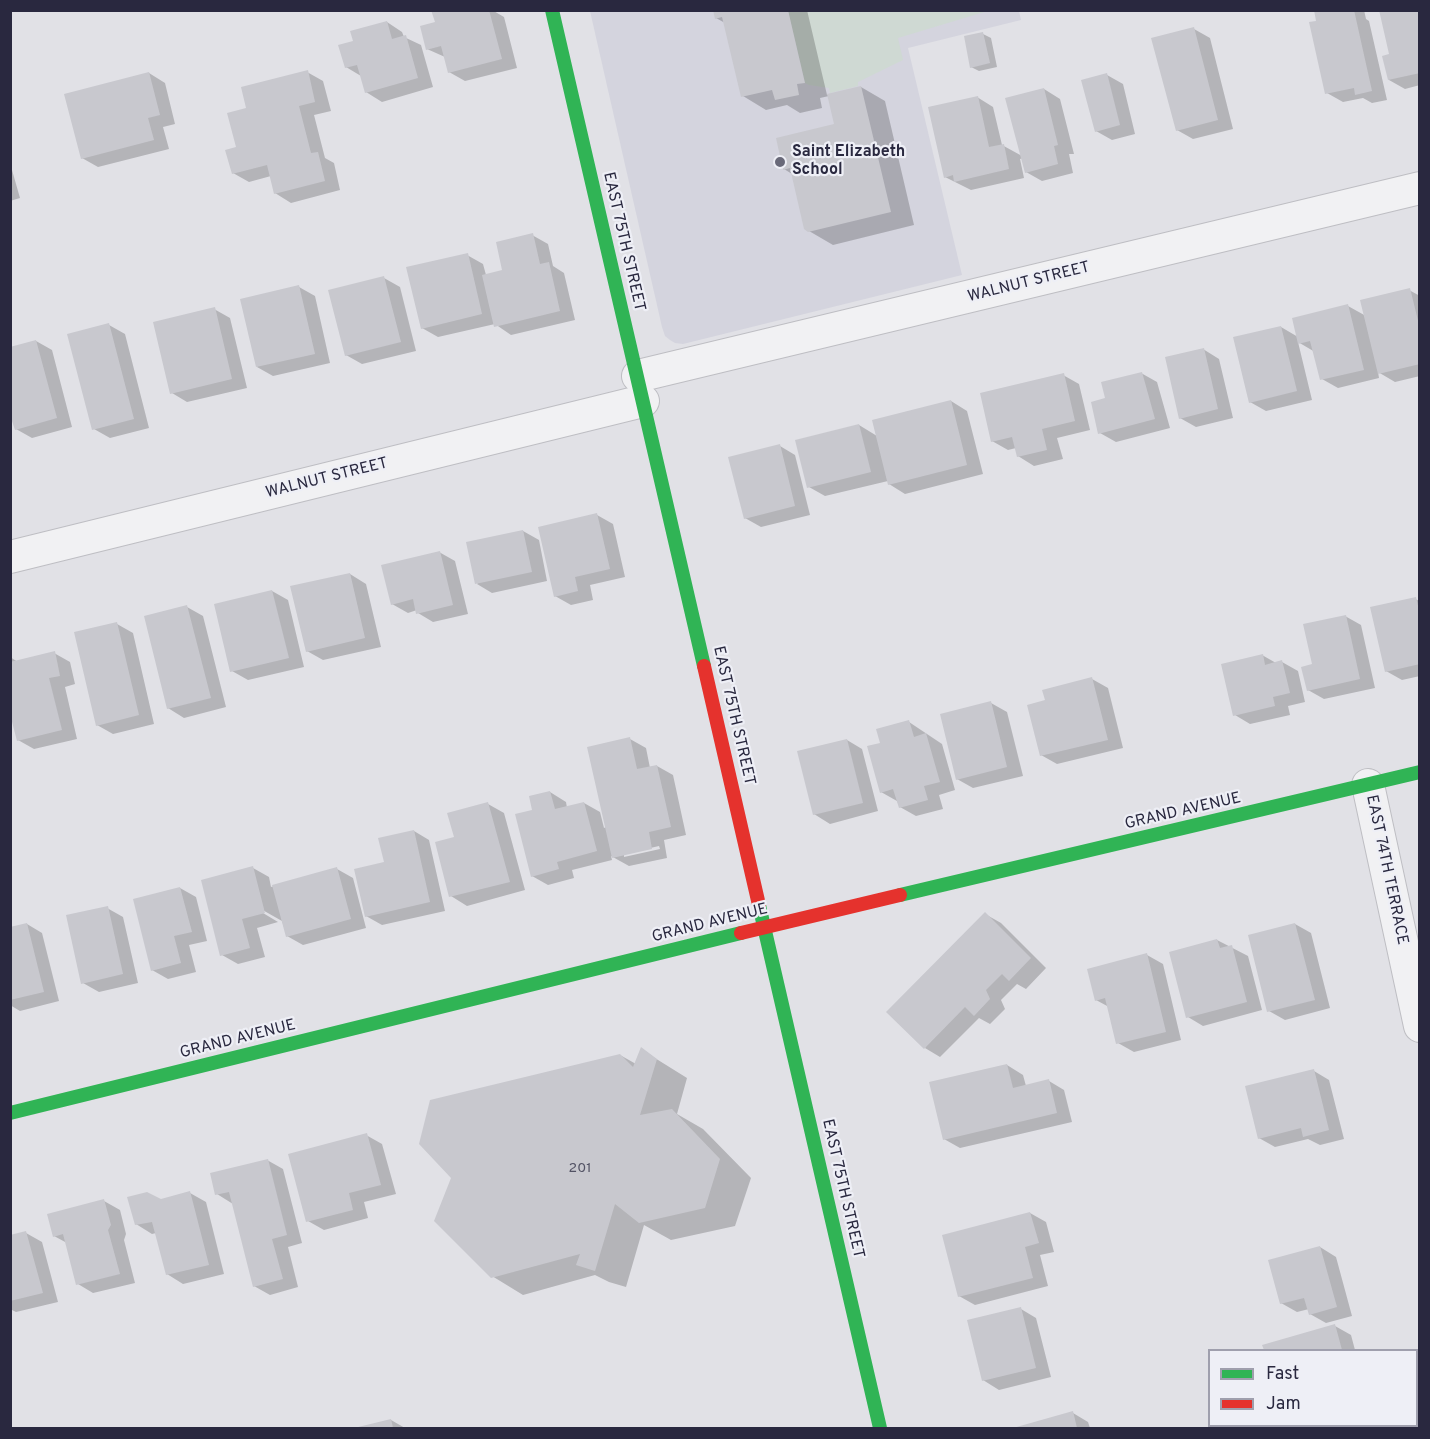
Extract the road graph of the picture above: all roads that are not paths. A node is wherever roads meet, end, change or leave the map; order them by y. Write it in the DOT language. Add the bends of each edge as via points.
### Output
graph roads {
  1 [pos="552,10"];
  2 [pos="1419,189"];
  3 [pos="640,389"];
  4 [pos="10,557"];
  5 [pos="1419,772"];
  6 [pos="1368,785"];
  7 [pos="764,927"];
  8 [pos="1419,1026"];
  9 [pos="10,1113"];
  10 [pos="880,1428"];
  1 -- 3 [label="street, EAST 75TH STREET"];
  2 -- 3 [label="street, WALNUT STREET"];
  3 -- 4 [label="street, WALNUT STREET"];
  3 -- 7 [label="street, EAST 75TH STREET"];
  5 -- 6 [label="street, GRAND AVENUE"];
  6 -- 7 [label="street, GRAND AVENUE"];
  6 -- 8 [label="street, EAST 74TH TERRACE"];
  7 -- 9 [label="street, GRAND AVENUE"];
  7 -- 10 [label="street, EAST 75TH STREET"];
}
